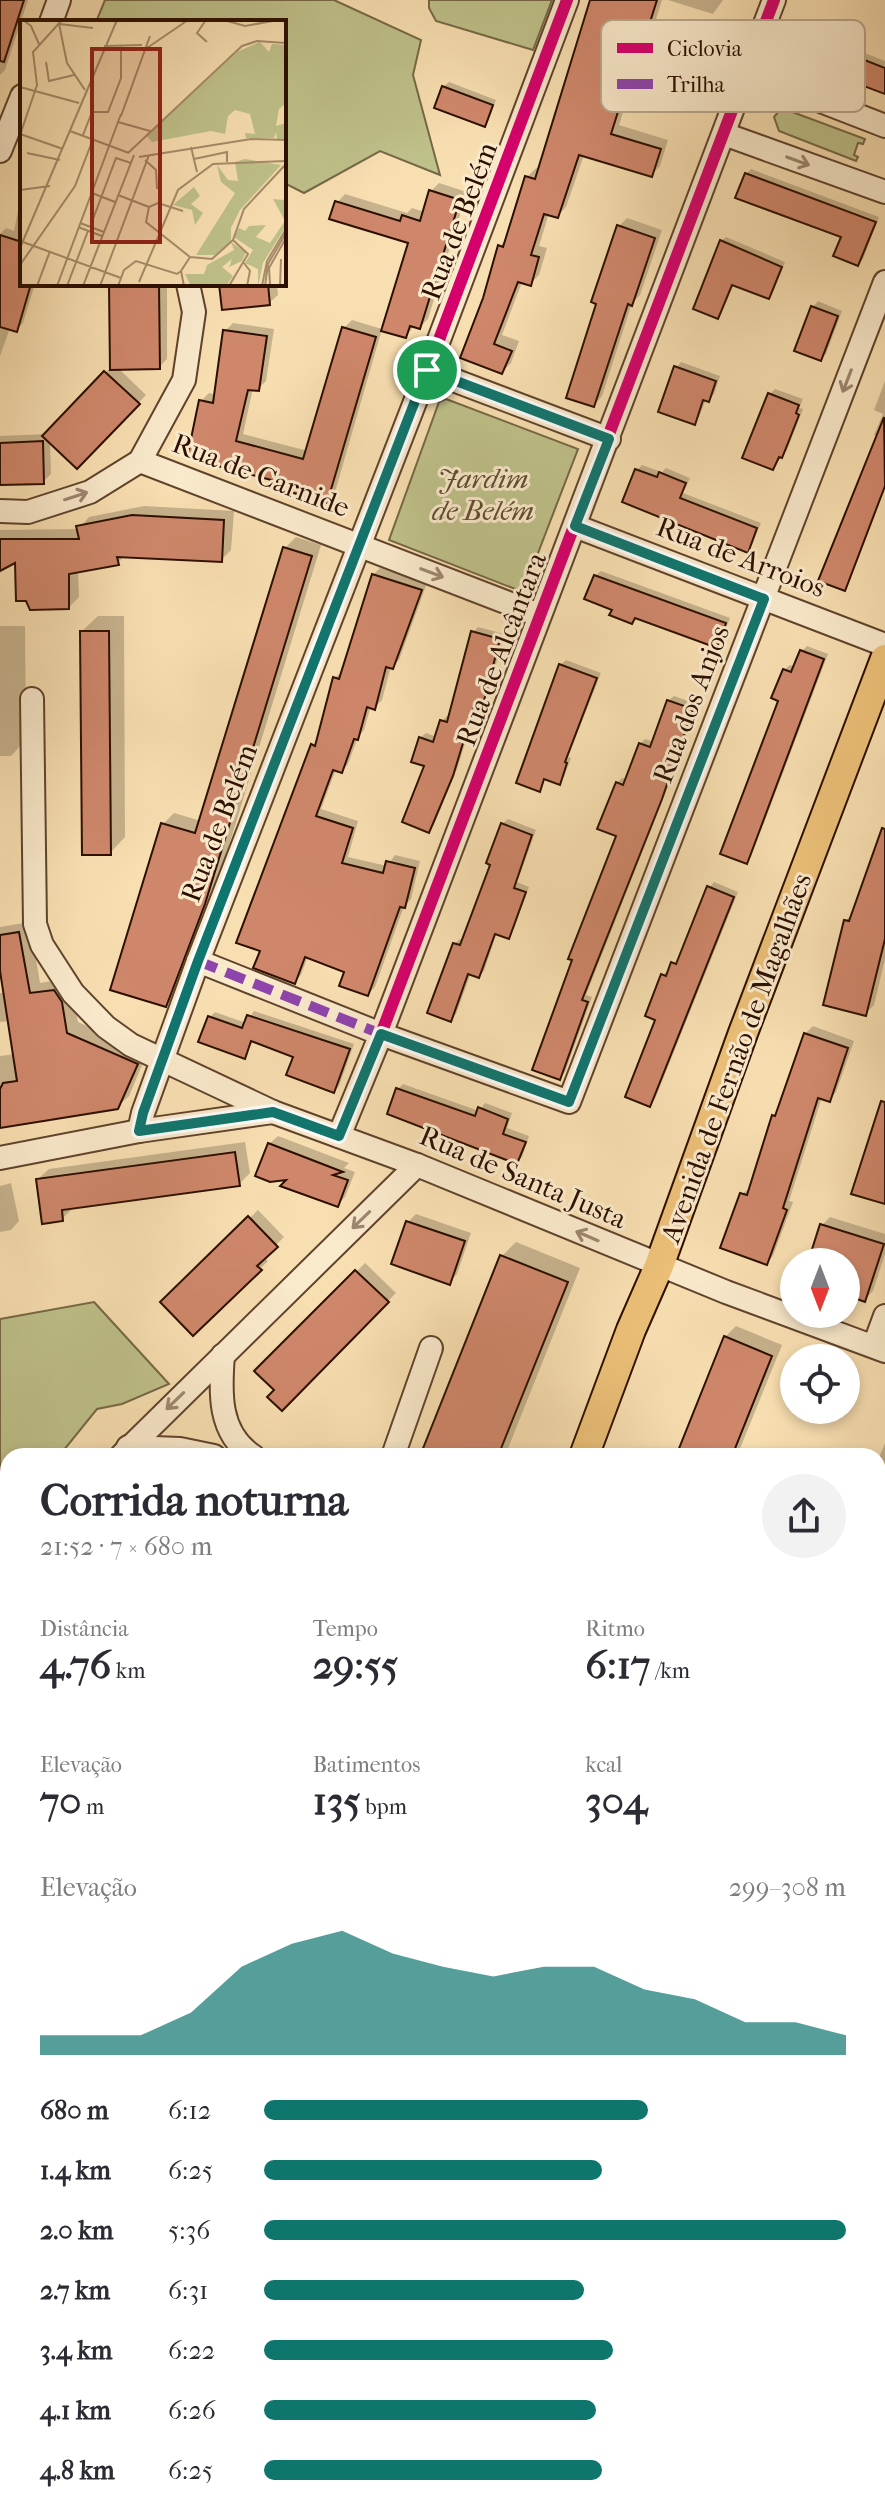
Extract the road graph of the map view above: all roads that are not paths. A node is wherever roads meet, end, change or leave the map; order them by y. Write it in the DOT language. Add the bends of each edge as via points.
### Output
graph roads {
  1 [pos="59,0"];
  2 [pos="567,0"];
  3 [pos="774,0"];
  4 [pos="52,20"];
  5 [pos="766,20"];
  6 [pos="20,101"];
  7 [pos="732,112"];
  8 [pos="849,112"];
  9 [pos="11,124"];
  10 [pos="885,126"];
  11 [pos="724,134"];
  12 [pos="0,151"];
  13 [pos="885,192"];
  14 [pos="885,282"];
  15 [pos="188,286"];
  16 [pos="427,370"];
  17 [pos="609,439"];
  18 [pos="140,461"];
  19 [pos="0,511"];
  20 [pos="575,526"];
  21 [pos="359,545"];
  22 [pos="764,599"];
  23 [pos="539,615"];
  24 [pos="885,645"];
  25 [pos="885,659"];
  26 [pos="32,699"];
  27 [pos="198,961"];
  28 [pos="381,1034"];
  29 [pos="162,1060"];
  30 [pos="273,1112"];
  31 [pos="139,1131"];
  32 [pos="339,1136"];
  33 [pos="0,1158"];
  34 [pos="417,1165"];
  35 [pos="659,1266"];
  36 [pos="885,1316"];
  37 [pos="431,1348"];
  38 [pos="879,1348"];
  39 [pos="223,1355"];
  40 [pos="128,1448"];
  41 [pos="245,1448"];
  42 [pos="396,1448"];
  43 [pos="587,1448"];
  1 -- 4 [label="street"];
  2 -- 16 [label="street, Rua de Belém"];
  3 -- 5 [label="street, Rua de Alcântara"];
  6 -- 9 [label="street"];
  7 -- 11 [label="street, Rua de Alcântara"];
  8 -- 10 [label="street"];
  9 -- 12 [label="street"];
  11 -- 13 [label="street, one-way"];
  11 -- 17 [label="street, Rua de Alcântara"];
  14 -- 22 [label="street, Rua dos Anjos, one-way"];
  15 -- 18 [label="street" via="194,312 184,380"];
  16 -- 17 [label="street"];
  16 -- 21 [label="street, Rua de Belém"];
  17 -- 20 [label="street, Rua de Alcântara"];
  19 -- 18 [label="street, one-way" via="28,512 90,492"];
  18 -- 21 [label="street, Rua de Carnide"];
  20 -- 22 [label="street, Rua de Arroios"];
  20 -- 23 [label="street, Rua de Alcântara"];
  21 -- 23 [label="street, Rua de Carnide, one-way"];
  21 -- 27 [label="street, Rua de Belém"];
  22 -- 24 [label="street, Rua de Arroios"];
  22 -- 28 [label="street, Rua dos Anjos" via="569,1102"];
  23 -- 28 [label="street, Rua de Alcântara"];
  25 -- 35 [label="main road, Avenida de Fernão de Magalhães"];
  26 -- 29 [label="street, Rua de Santa Justa" via="35,924 42,945 73,993 106,1027"];
  27 -- 28 [label="street"];
  27 -- 29 [label="street, Rua de Belém"];
  28 -- 32 [label="street, Rua de Alcântara"];
  29 -- 30 [label="street, Rua de Santa Justa"];
  29 -- 31 [label="street, Rua de Belém"];
  30 -- 31 [label="street, Rua de Santa Justa"];
  30 -- 32 [label="street, Rua de Santa Justa"];
  31 -- 33 [label="street, Rua de Santa Justa"];
  32 -- 34 [label="street, Rua de Santa Justa"];
  35 -- 34 [label="street, Rua de Santa Justa, one-way"];
  34 -- 39 [label="street, one-way"];
  35 -- 38 [label="street, Rua de Santa Justa"];
  35 -- 43 [label="main road, Avenida de Fernão de Magalhães"];
  36 -- 38 [label="street"];
  37 -- 42 [label="street"];
  39 -- 40 [label="street, one-way"];
  39 -- 41 [label="street" via="220,1396 229,1432"];
}
